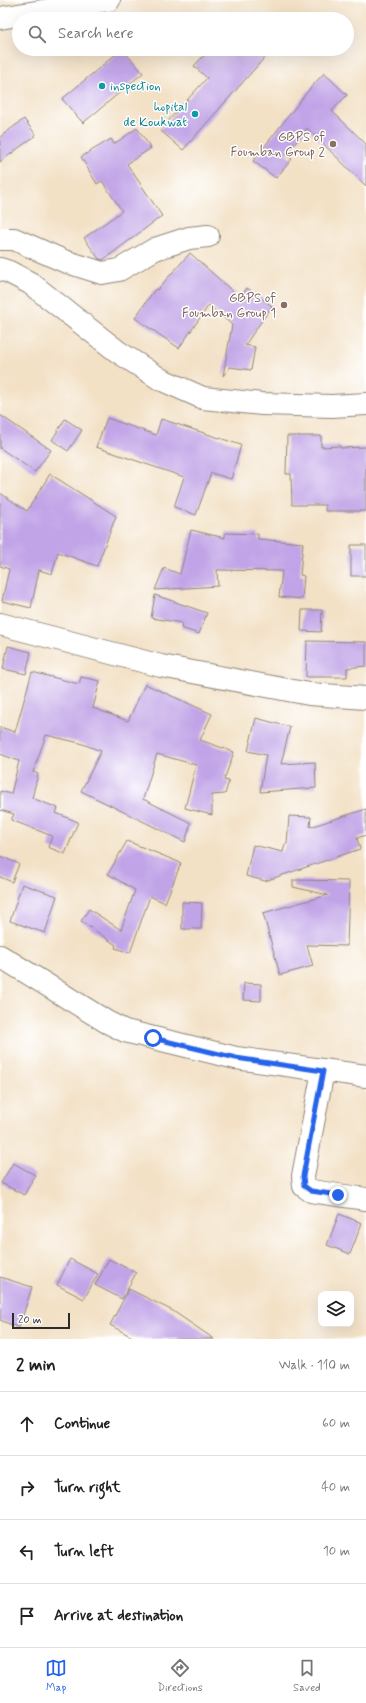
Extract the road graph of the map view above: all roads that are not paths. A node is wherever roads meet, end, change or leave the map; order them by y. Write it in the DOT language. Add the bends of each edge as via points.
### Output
graph roads {
  1 [pos="109,0"];
  2 [pos="36,12"];
  3 [pos="12,16"];
  4 [pos="0,18"];
  5 [pos="208,236"];
  6 [pos="0,239"];
  7 [pos="0,269"];
  8 [pos="366,404"];
  9 [pos="0,624"];
  10 [pos="366,698"];
  11 [pos="0,956"];
  12 [pos="323,1071"];
  13 [pos="366,1076"];
  14 [pos="366,1199"];
  1 -- 2 [label="street"];
  3 -- 4 [label="street"];
  5 -- 6 [label="street" via="189,238 154,249 120,270 102,273 64,261 14,239"];
  7 -- 8 [label="street" via="30,283 117,351 160,379 203,398 270,404"];
  9 -- 10 [label="street" via="161,666 309,694"];
  11 -- 12 [label="street" via="125,1031 236,1058"];
  12 -- 13 [label="street"];
  12 -- 14 [label="street" via="303,1176 304,1186 311,1191"];
}
